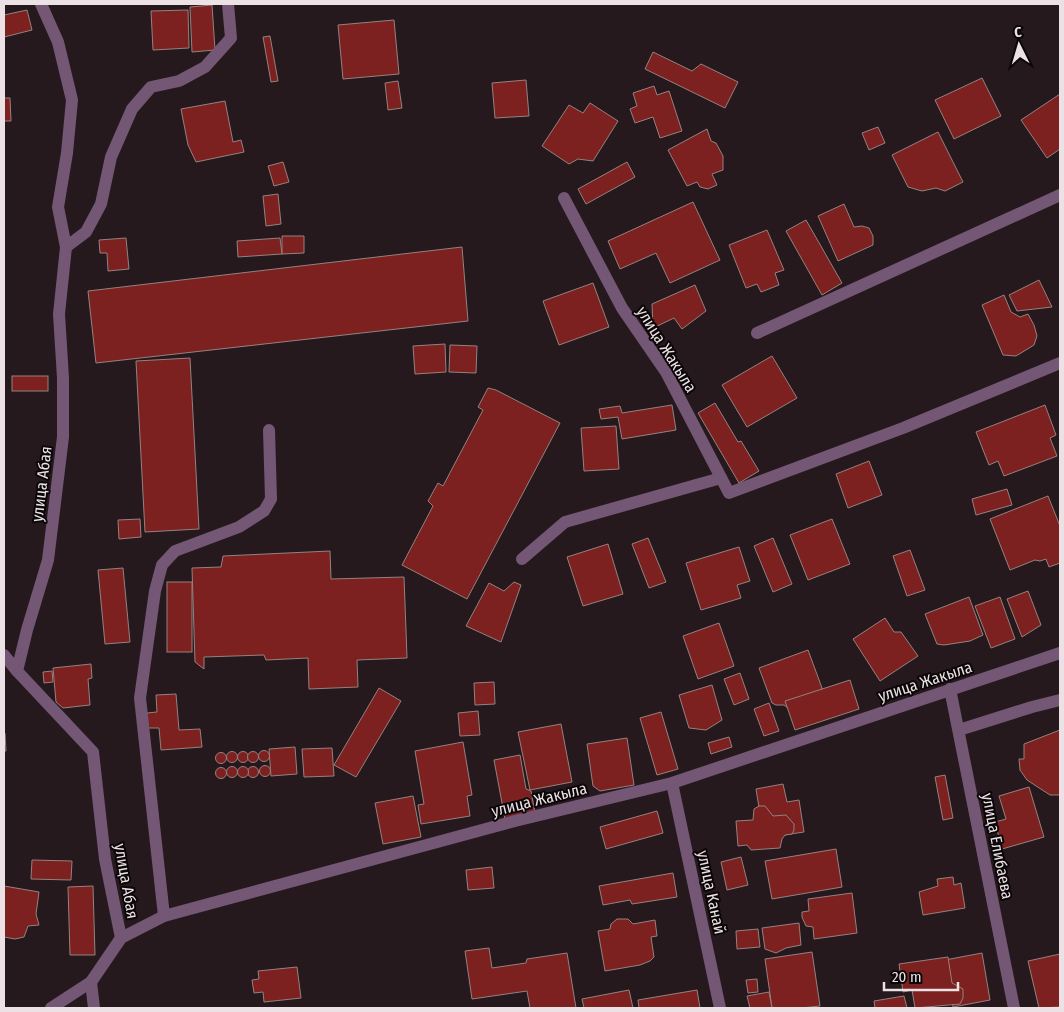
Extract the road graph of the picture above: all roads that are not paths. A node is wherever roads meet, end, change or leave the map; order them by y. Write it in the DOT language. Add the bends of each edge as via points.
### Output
graph roads {
  1 [pos="41,4"];
  2 [pos="228,4"];
  3 [pos="1060,195"];
  4 [pos="564,198"];
  5 [pos="66,247"];
  6 [pos="757,333"];
  7 [pos="1060,363"];
  8 [pos="269,430"];
  9 [pos="721,478"];
  10 [pos="522,559"];
  11 [pos="1060,653"];
  12 [pos="4,655"];
  13 [pos="17,671"];
  14 [pos="950,689"];
  15 [pos="1060,700"];
  16 [pos="959,730"];
  17 [pos="672,783"];
  18 [pos="164,916"];
  19 [pos="121,938"];
  20 [pos="90,982"];
  21 [pos="52,1008"];
  22 [pos="94,1008"];
  23 [pos="720,1008"];
  24 [pos="1014,1008"];
  1 -- 5 [label="street, улица Абая" via="58,42 72,100 58,206"];
  2 -- 5 [label="street" via="232,38 205,67 179,81 151,87 132,109 111,158 101,204 86,232"];
  3 -- 6 [label="street"];
  4 -- 9 [label="street, улица Жакыла" via="622,308 666,372"];
  5 -- 13 [label="street, улица Абая" via="59,314 63,378 62,446 48,560"];
  7 -- 9 [label="street, улица Жакыла" via="903,428 729,494"];
  8 -- 18 [label="street" via="272,498 264,511 238,527 175,550 162,565 155,591 140,698"];
  9 -- 10 [label="street" via="565,522"];
  11 -- 14 [label="street, улица Жакыла"];
  12 -- 13 [label="street"];
  13 -- 19 [label="street, улица Абая" via="93,752 105,859"];
  14 -- 16 [label="street, улица Елибаева"];
  14 -- 17 [label="street, улица Жакыла"];
  15 -- 16 [label="street"];
  16 -- 24 [label="street, улица Елибаева"];
  17 -- 18 [label="street, улица Жакыла" via="515,821"];
  17 -- 23 [label="street, улица Канай"];
  18 -- 19 [label="street, улица Жакыла"];
  19 -- 20 [label="street, улица Жакыла"];
  20 -- 21 [label="street, улица Жакыла"];
  20 -- 22 [label="street"];
}
